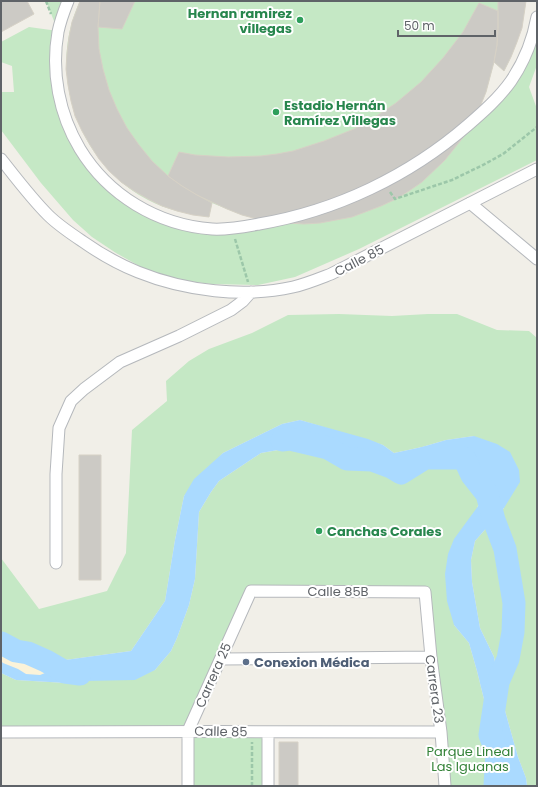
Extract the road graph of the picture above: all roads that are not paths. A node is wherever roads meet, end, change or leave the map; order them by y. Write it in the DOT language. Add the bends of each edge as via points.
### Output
graph roads {
  1 [pos="68,1"];
  2 [pos="537,17"];
  3 [pos="1,159"];
  4 [pos="537,169"];
  5 [pos="470,203"];
  6 [pos="537,259"];
  7 [pos="251,292"];
  8 [pos="56,562"];
  9 [pos="251,591"];
  10 [pos="425,592"];
  11 [pos="431,657"];
  12 [pos="221,659"];
  13 [pos="188,731"];
  14 [pos="1,732"];
  15 [pos="268,732"];
  16 [pos="441,732"];
  17 [pos="188,786"];
  18 [pos="268,786"];
  19 [pos="445,786"];
  1 -- 2 [label="street" via="58,31 55,68 57,88 67,124 85,157 110,186 140,208 175,223 212,229 231,229 273,222 318,210 383,183 423,159 461,131 496,100 511,81 526,54"];
  3 -- 7 [label="street, Calle 85" via="49,216 74,236 113,260 137,272 187,286 212,291"];
  4 -- 5 [label="street, Calle 85"];
  5 -- 6 [label="street"];
  5 -- 7 [label="street, Calle 85" via="331,274 293,287"];
  7 -- 8 [label="street" via="231,310 120,362 71,401 59,428"];
  9 -- 10 [label="street, Calle 85B"];
  9 -- 12 [label="street, Carrera 25"];
  10 -- 11 [label="street, Carrera 23"];
  11 -- 12 [label="street"];
  11 -- 16 [label="street, Carrera 23"];
  12 -- 13 [label="street, Carrera 25"];
  13 -- 14 [label="street, Calle 85"];
  13 -- 15 [label="street, Calle 85"];
  13 -- 17 [label="street, Carrera 25"];
  15 -- 16 [label="street, Calle 85"];
  15 -- 18 [label="street"];
  16 -- 19 [label="street, Carrera 23"];
}
